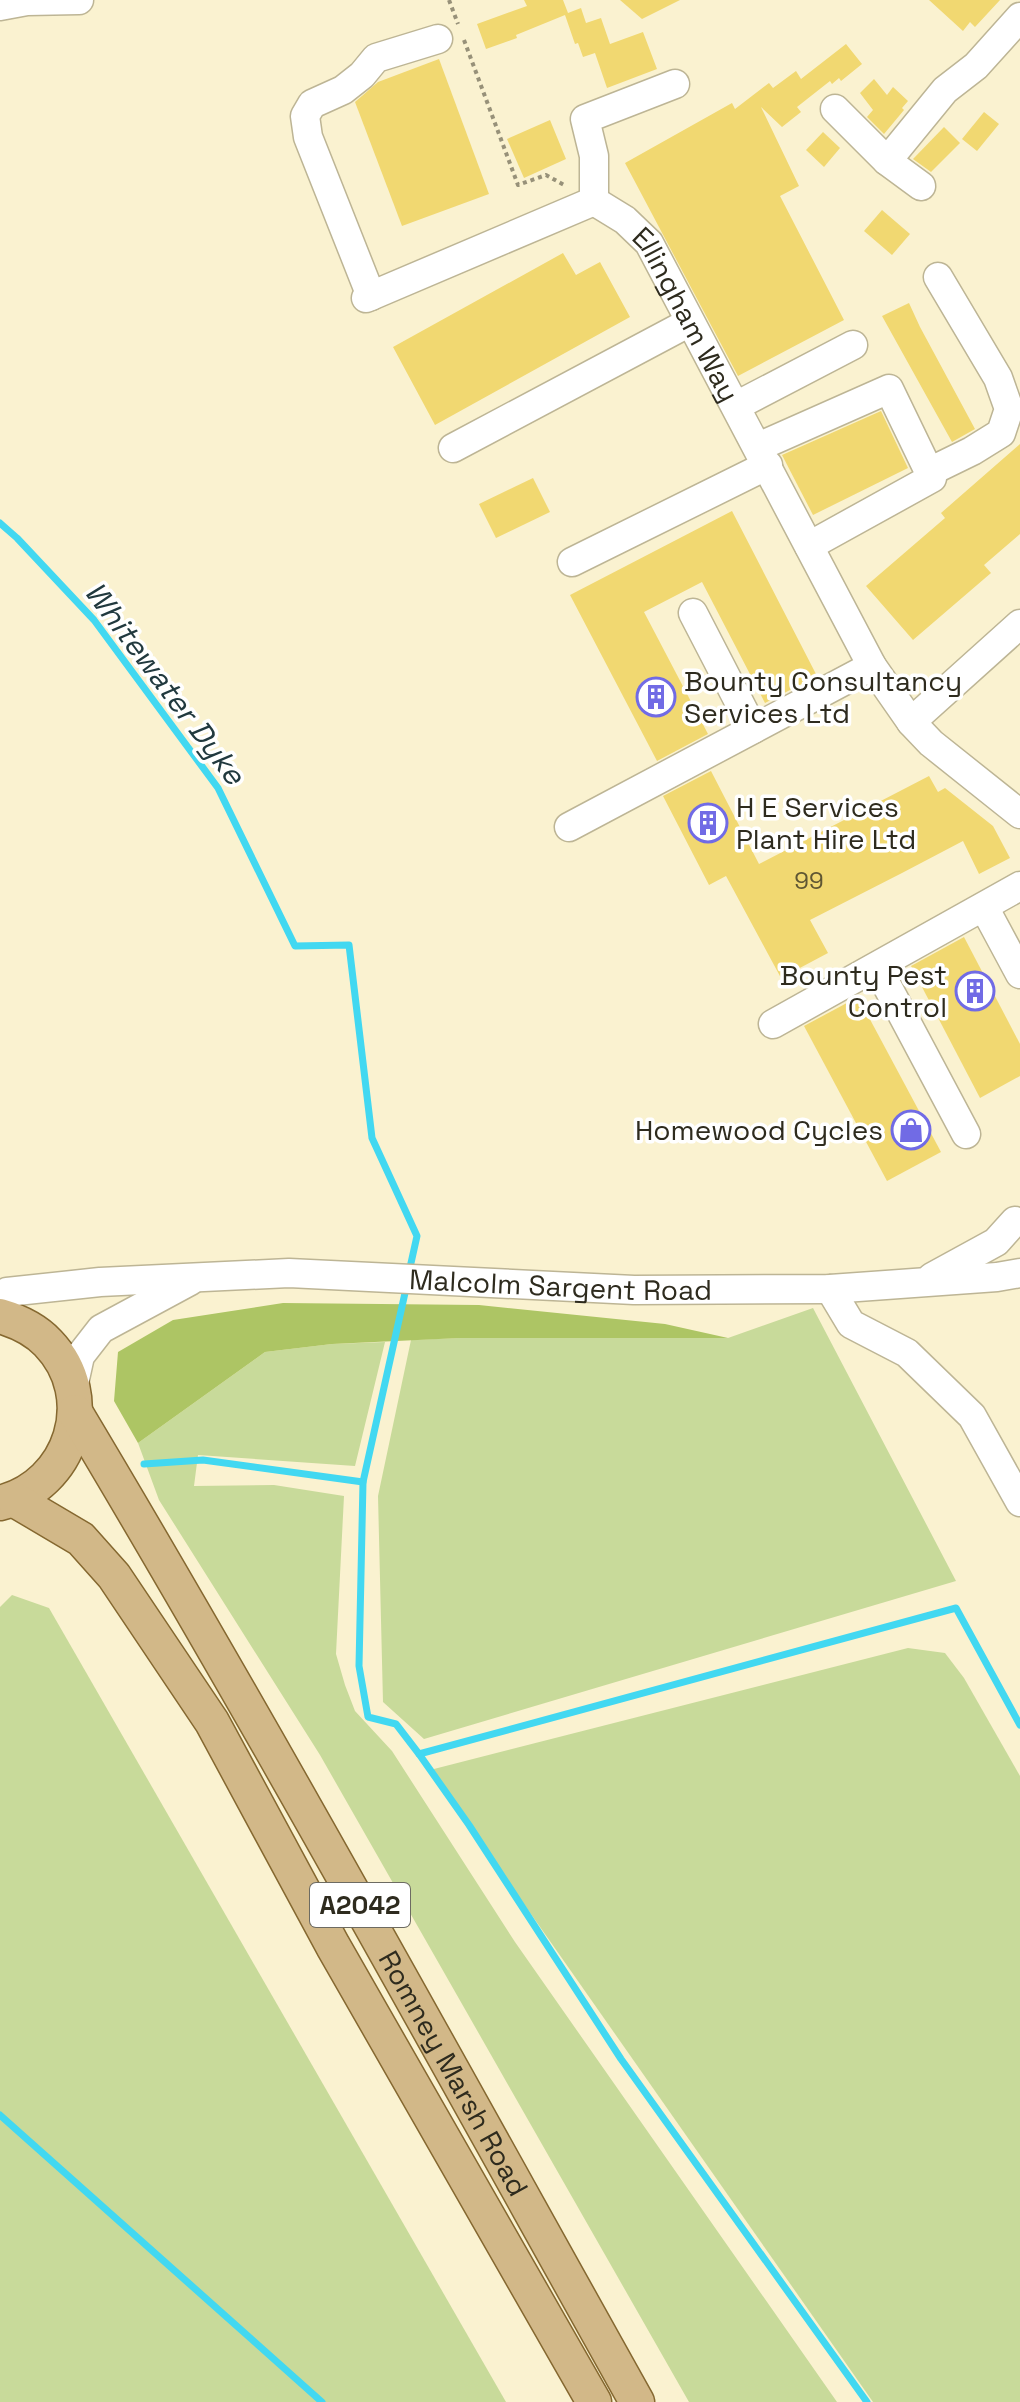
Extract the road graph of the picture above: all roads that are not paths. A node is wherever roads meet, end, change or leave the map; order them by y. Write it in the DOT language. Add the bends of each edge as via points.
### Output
graph roads {
  1 [pos="79,0"];
  2 [pos="18,2"];
  3 [pos="1020,17"];
  4 [pos="438,39"];
  5 [pos="675,84"];
  6 [pos="835,109"];
  7 [pos="887,161"];
  8 [pos="921,186"];
  9 [pos="594,201"];
  10 [pos="938,277"];
  11 [pos="690,322"];
  12 [pos="853,345"];
  13 [pos="736,406"];
  14 [pos="453,448"];
  15 [pos="763,456"];
  16 [pos="929,472"];
  17 [pos="809,546"];
  18 [pos="572,562"];
  19 [pos="693,613"];
  20 [pos="1020,624"];
  21 [pos="872,666"];
  22 [pos="911,722"];
  23 [pos="753,729"];
  24 [pos="1020,814"];
  25 [pos="569,827"];
  26 [pos="1020,886"];
  27 [pos="984,907"];
  28 [pos="877,967"];
  29 [pos="1020,974"];
  30 [pos="773,1024"];
  31 [pos="966,1134"];
  32 [pos="1017,1216"];
  33 [pos="1020,1253"];
  34 [pos="1020,1273"];
  35 [pos="198,1277"];
  36 [pos="924,1281"];
  37 [pos="830,1289"];
  38 [pos="0,1301"];
  39 [pos="0,1316"];
  40 [pos="74,1400"];
  41 [pos="8,1502"];
  42 [pos="1020,1502"];
  43 [pos="594,2402"];
  44 [pos="637,2402"];
  1 -- 2 [label="street"];
  3 -- 7 [label="street" via="976,66 945,90"];
  4 -- 9 [label="street" via="376,58 343,90 312,104 305,116 308,137 368,297"];
  5 -- 9 [label="street" via="585,119 594,156"];
  6 -- 7 [label="street"];
  7 -- 8 [label="street"];
  9 -- 11 [label="street, Ellingham Way" via="649,243"];
  10 -- 16 [label="street" via="998,378 1009,409 1001,433"];
  11 -- 13 [label="street, Ellingham Way"];
  11 -- 14 [label="street"];
  12 -- 13 [label="street"];
  13 -- 15 [label="street, Ellingham Way"];
  15 -- 16 [label="street" via="889,389"];
  15 -- 17 [label="street, Ellingham Way"];
  15 -- 18 [label="street"];
  16 -- 17 [label="street" via="932,478"];
  17 -- 21 [label="street, Ellingham Way"];
  19 -- 23 [label="street"];
  20 -- 22 [label="street"];
  21 -- 22 [label="street, Ellingham Way"];
  21 -- 23 [label="street"];
  22 -- 24 [label="street, Ellingham Way"];
  23 -- 25 [label="street"];
  26 -- 27 [label="street"];
  27 -- 28 [label="street"];
  27 -- 29 [label="street"];
  28 -- 30 [label="street"];
  28 -- 31 [label="street"];
  32 -- 33 [label="street"];
  32 -- 36 [label="street, Malcolm Sargent Road" via="996,1242"];
  34 -- 36 [label="street, Malcolm Sargent Road"];
  35 -- 37 [label="street, Malcolm Sargent Road" via="289,1273 634,1290"];
  35 -- 38 [label="street, Malcolm Sargent Road" via="7,1292"];
  35 -- 40 [label="street, Malcolm Sargent Road" via="101,1329 80,1356"];
  36 -- 37 [label="street, Malcolm Sargent Road"];
  37 -- 42 [label="street" via="851,1324 907,1353 972,1416"];
  39 -- 40 [label="main road, Romney Marsh Road" via="47,1342 63,1363"];
  40 -- 41 [label="main road" via="70,1440 58,1465 39,1485"];
  40 -- 44 [label="main road, Romney Marsh Road / A2042"];
  41 -- 43 [label="main road, Romney Marsh Road / A2042" via="81,1539 114,1576 212,1722 333,1946"];
}
